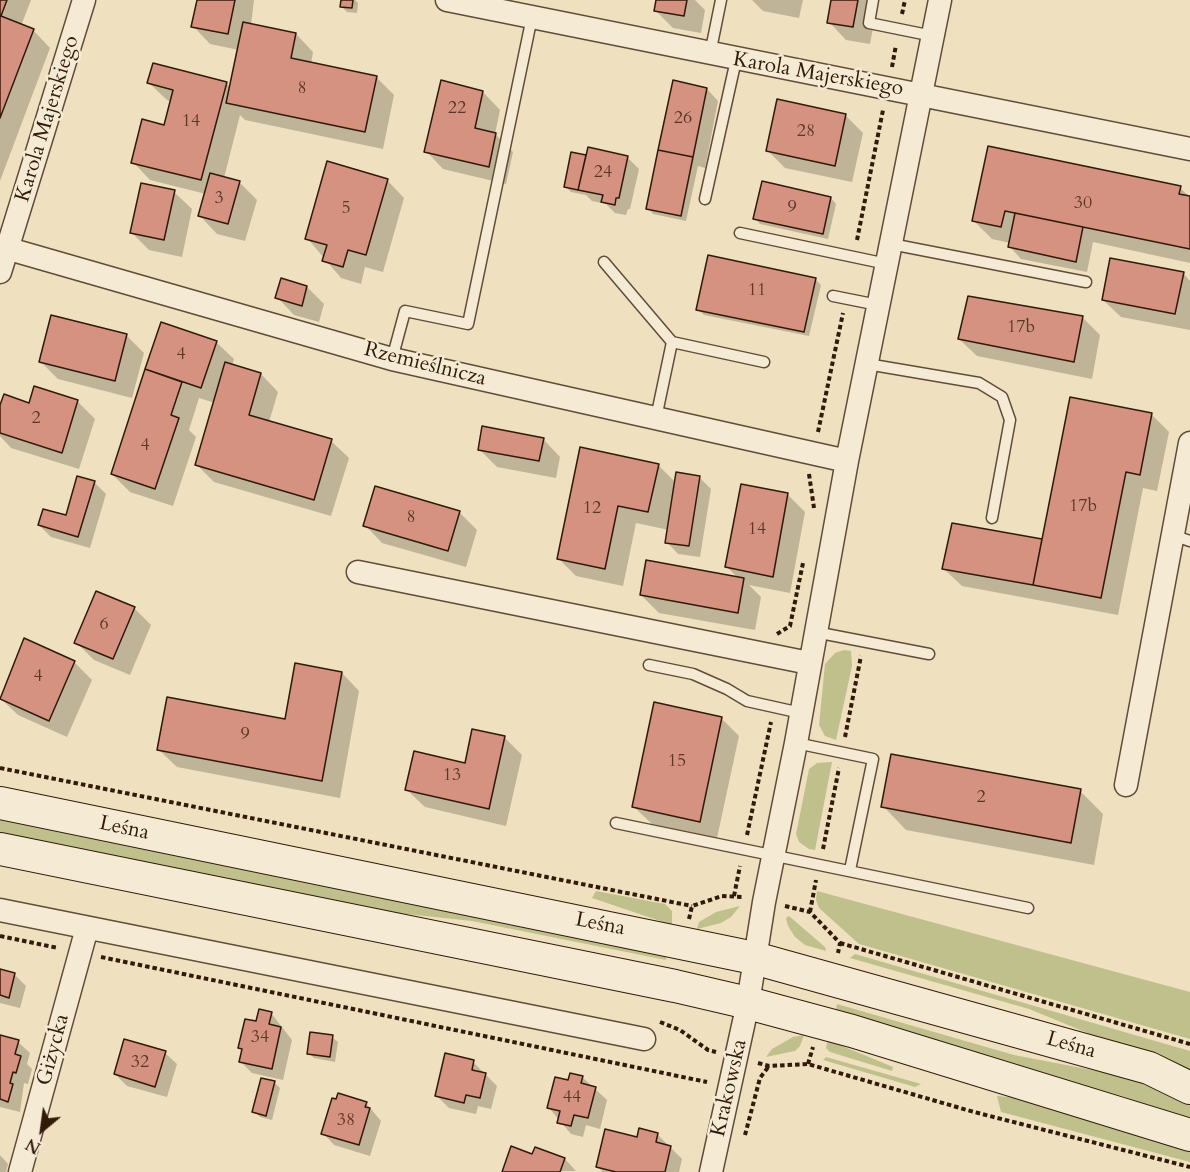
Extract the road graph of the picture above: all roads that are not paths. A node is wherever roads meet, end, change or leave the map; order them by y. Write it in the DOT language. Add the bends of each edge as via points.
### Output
graph roads {
  1 [pos="84,0"];
  2 [pos="447,0"];
  3 [pos="721,0"];
  4 [pos="873,0"];
  5 [pos="940,0"];
  6 [pos="532,17"];
  7 [pos="933,36"];
  8 [pos="710,54"];
  9 [pos="736,60"];
  10 [pos="921,93"];
  11 [pos="1190,149"];
  12 [pos="705,199"];
  13 [pos="740,232"];
  14 [pos="7,237"];
  15 [pos="889,254"];
  16 [pos="604,262"];
  17 [pos="0,272"];
  18 [pos="1086,282"];
  19 [pos="833,296"];
  20 [pos="879,305"];
  21 [pos="672,342"];
  22 [pos="392,359"];
  23 [pos="764,362"];
  24 [pos="867,364"];
  25 [pos="656,418"];
  26 [pos="1190,443"];
  27 [pos="847,461"];
  28 [pos="992,518"];
  29 [pos="1181,538"];
  30 [pos="358,572"];
  31 [pos="814,632"];
  32 [pos="929,654"];
  33 [pos="809,663"];
  34 [pos="649,665"];
  35 [pos="801,713"];
  36 [pos="796,743"];
  37 [pos="1126,785"];
  38 [pos="0,802"];
  39 [pos="616,823"];
  40 [pos="0,849"];
  41 [pos="774,854"];
  42 [pos="850,870"];
  43 [pos="1028,908"];
  44 [pos="0,910"];
  45 [pos="87,928"];
  46 [pos="754,958"];
  47 [pos="748,1003"];
  48 [pos="644,1039"];
  49 [pos="1190,1088"];
  50 [pos="1190,1135"];
  51 [pos="20,1172"];
  52 [pos="711,1172"];
  1 -- 14 [label="street, Karola Majerskiego"];
  2 -- 6 [label="street, Karola Majerskiego"];
  3 -- 8 [label="lane"];
  4 -- 7 [label="lane" via="869,23"];
  5 -- 7 [label="street, Krakowska"];
  6 -- 8 [label="street, Karola Majerskiego"];
  6 -- 22 [label="lane" via="468,324 405,311"];
  7 -- 10 [label="street, Krakowska"];
  8 -- 9 [label="street, Karola Majerskiego"];
  9 -- 10 [label="street, Karola Majerskiego"];
  9 -- 12 [label="lane"];
  10 -- 11 [label="street, Karola Majerskiego"];
  10 -- 15 [label="street, Krakowska"];
  13 -- 15 [label="lane"];
  14 -- 17 [label="street, Karola Majerskiego"];
  14 -- 22 [label="street, Rzemieślnicza"];
  15 -- 18 [label="lane"];
  15 -- 20 [label="street, Krakowska"];
  16 -- 21 [label="lane"];
  19 -- 20 [label="lane"];
  20 -- 24 [label="street, Krakowska"];
  21 -- 23 [label="lane"];
  21 -- 25 [label="lane"];
  22 -- 25 [label="street, Rzemieślnicza"];
  24 -- 27 [label="street, Krakowska"];
  24 -- 28 [label="lane" via="979,383 1002,397 1010,420"];
  25 -- 27 [label="street, Rzemieślnicza"];
  26 -- 29 [label="street"];
  27 -- 31 [label="street, Krakowska"];
  29 -- 37 [label="street"];
  30 -- 33 [label="street"];
  31 -- 32 [label="lane"];
  31 -- 33 [label="street, Krakowska"];
  33 -- 35 [label="street, Krakowska"];
  34 -- 35 [label="lane" via="693,674 747,701"];
  35 -- 36 [label="street, Krakowska"];
  36 -- 41 [label="street, Krakowska"];
  36 -- 42 [label="lane" via="873,759"];
  38 -- 46 [label="main road, Leśna"];
  39 -- 41 [label="lane"];
  40 -- 47 [label="main road"];
  41 -- 42 [label="lane"];
  41 -- 46 [label="street, Krakowska"];
  42 -- 43 [label="lane"];
  44 -- 45 [label="street"];
  45 -- 48 [label="street"];
  45 -- 51 [label="street, Giżycka"];
  46 -- 47 [label="street, Krakowska"];
  46 -- 49 [label="main road, Leśna" via="1149,1068"];
  47 -- 50 [label="main road"];
  47 -- 52 [label="street, Krakowska"];
}
